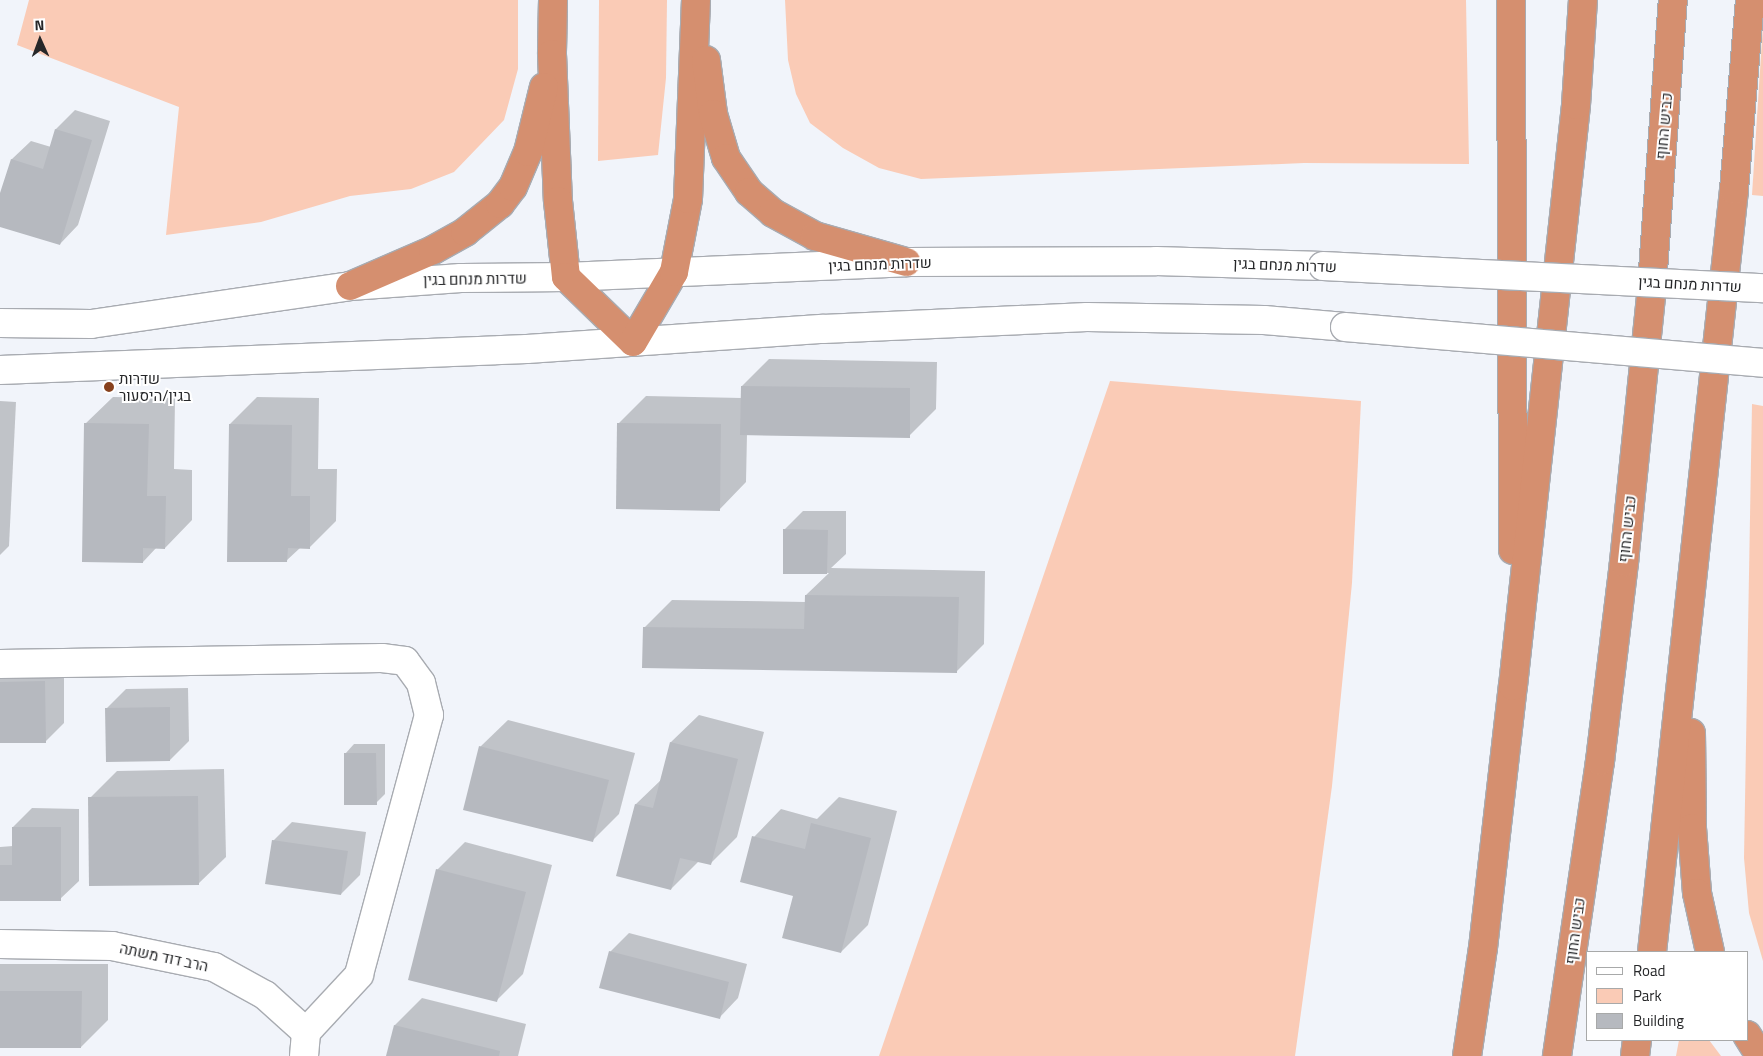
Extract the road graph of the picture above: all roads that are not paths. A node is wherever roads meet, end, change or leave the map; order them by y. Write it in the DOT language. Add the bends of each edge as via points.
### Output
graph roads {
  1 [pos="553,0"];
  2 [pos="698,0"];
  3 [pos="1511,0"];
  4 [pos="1583,0"];
  5 [pos="1673,0"];
  6 [pos="1750,0"];
  7 [pos="552,54"];
  8 [pos="906,262"];
  9 [pos="674,272"];
  10 [pos="566,277"];
  11 [pos="350,286"];
  12 [pos="1763,288"];
  13 [pos="0,323"];
  14 [pos="633,342"];
  15 [pos="1763,363"];
  16 [pos="0,370"];
  17 [pos="1694,566"];
  18 [pos="0,664"];
  19 [pos="1513,686"];
  20 [pos="0,944"];
  21 [pos="1652,951"];
  22 [pos="1710,951"];
  23 [pos="1748,1037"];
  24 [pos="1637,1041"];
  25 [pos="305,1044"];
  26 [pos="1467,1056"];
  27 [pos="1557,1056"];
  28 [pos="1635,1056"];
  29 [pos="1760,1056"];
  1 -- 7 [label="highway"];
  2 -- 8 [label="highway" via="713,114 726,158 749,192 773,213 815,236"];
  2 -- 9 [label="highway" via="688,199"];
  3 -- 19 [label="highway"];
  4 -- 19 [label="highway" via="1576,105"];
  5 -- 27 [label="highway, כביש החוף" via="1652,284 1624,562 1600,760"];
  6 -- 17 [label="highway" via="1734,190"];
  7 -- 10 [label="highway" via="558,201"];
  7 -- 11 [label="highway" via="528,152 513,187 500,204 465,232 433,250"];
  8 -- 9 [label="street, שדרות מנחם בגין"];
  8 -- 12 [label="street, שדרות מנחם בגין, bridge" via="1156,261 1323,266"];
  9 -- 10 [label="street, שדרות מנחם בגין"];
  9 -- 14 [label="highway"];
  10 -- 11 [label="street, שדרות מנחם בגין" via="461,278"];
  10 -- 14 [label="highway"];
  11 -- 13 [label="street, שדרות מנחם בגין" via="91,324"];
  14 -- 15 [label="street, bridge" via="823,329 1086,317 1264,320"];
  14 -- 16 [label="street"];
  17 -- 21 [label="highway"];
  17 -- 22 [label="highway" via="1692,828 1697,893"];
  18 -- 25 [label="street" via="382,658 405,661 421,683 429,715 359,975"];
  19 -- 26 [label="highway" via="1483,948"];
  20 -- 25 [label="street, הרב דוד משתה" via="112,946 214,967 265,995"];
  23 -- 29 [label="highway"];
  24 -- 28 [label="highway"];
}
